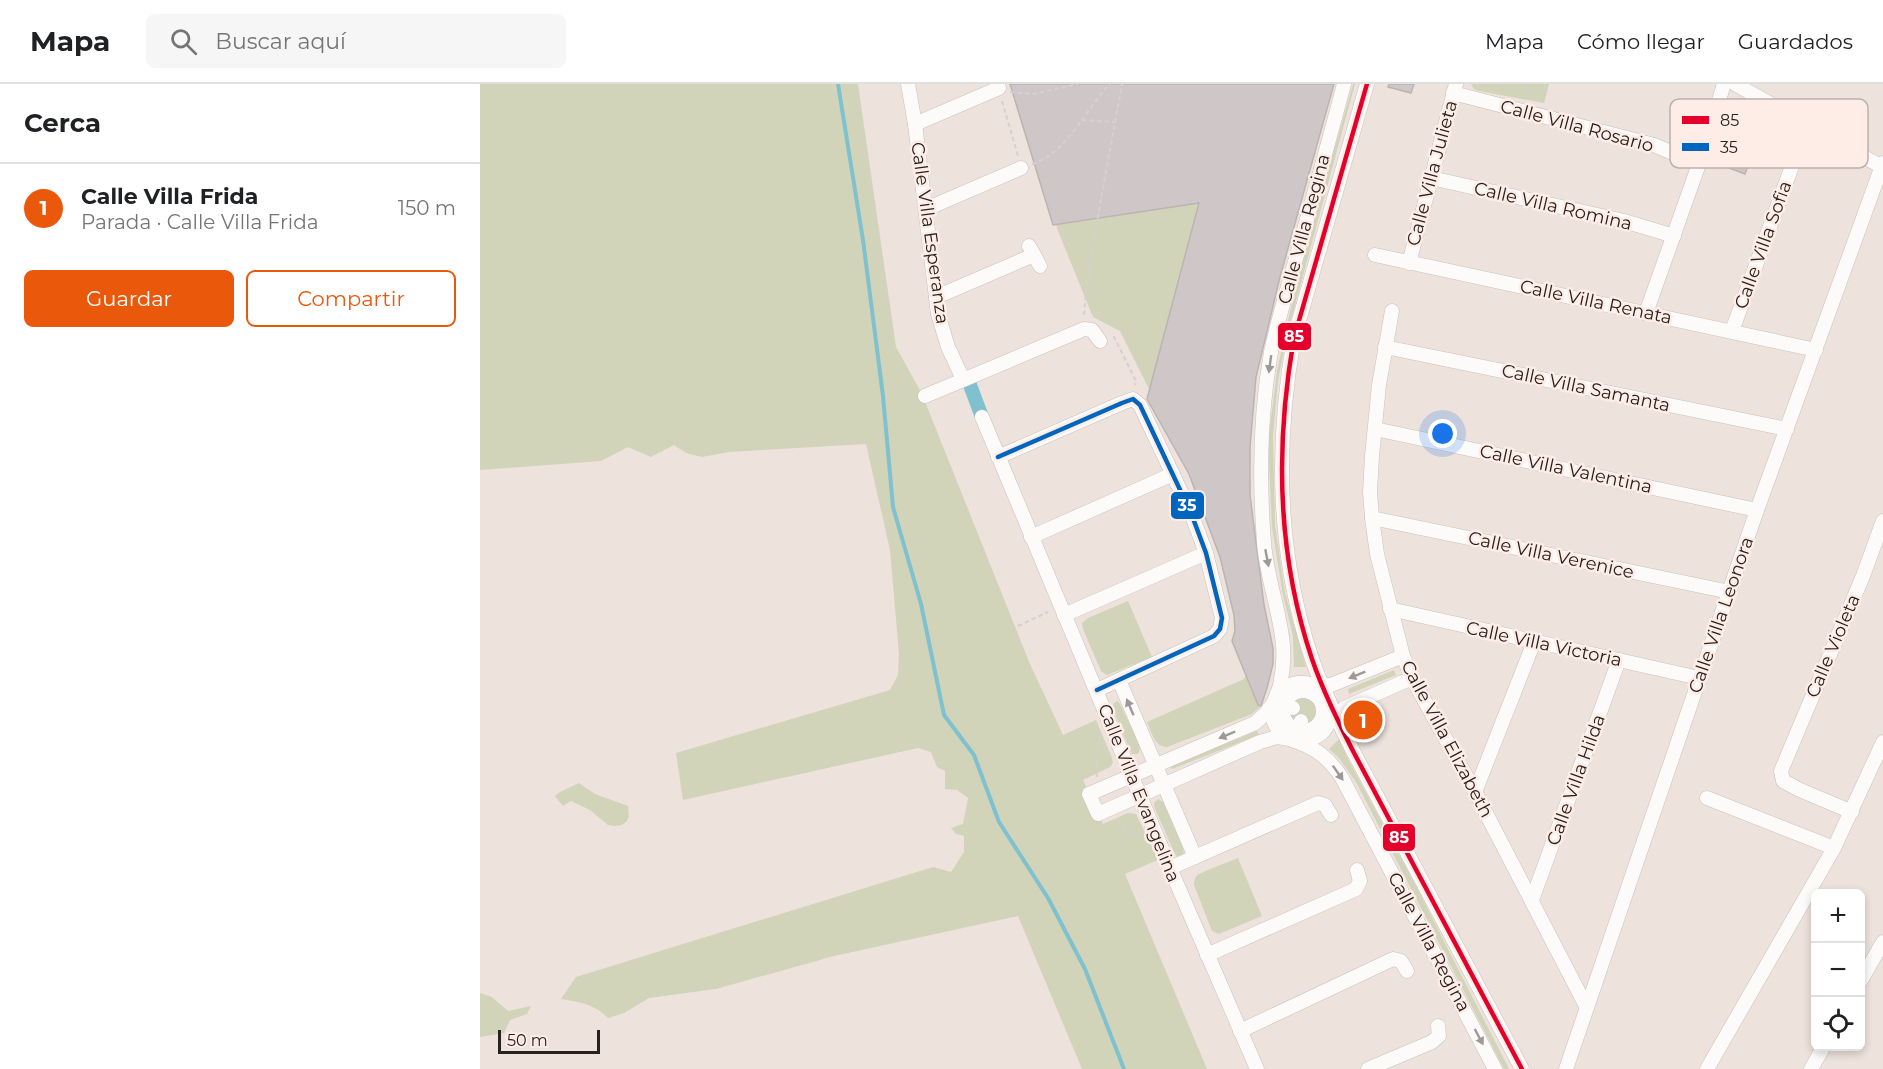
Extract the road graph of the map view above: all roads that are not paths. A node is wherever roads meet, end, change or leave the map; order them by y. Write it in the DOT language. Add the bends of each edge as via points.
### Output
graph roads {
  1 [pos="908,84"];
  2 [pos="1344,84"];
  3 [pos="1366,84"];
  4 [pos="1724,84"];
  5 [pos="1736,84"];
  6 [pos="999,88"];
  7 [pos="1454,89"];
  8 [pos="1719,99"];
  9 [pos="1762,99"];
  10 [pos="915,124"];
  11 [pos="1670,153"];
  12 [pos="1868,158"];
  13 [pos="1882,165"];
  14 [pos="1021,168"];
  15 [pos="1698,168"];
  16 [pos="1791,168"];
  17 [pos="1431,178"];
  18 [pos="926,209"];
  19 [pos="1674,236"];
  20 [pos="1375,255"];
  21 [pos="1034,256"];
  22 [pos="1409,263"];
  23 [pos="936,297"];
  24 [pos="1392,311"];
  25 [pos="1646,313"];
  26 [pos="1732,331"];
  27 [pos="1098,338"];
  28 [pos="1384,347"];
  29 [pos="1816,350"];
  30 [pos="963,379"];
  31 [pos="925,396"];
  32 [pos="982,417"];
  33 [pos="1375,429"];
  34 [pos="1787,429"];
  35 [pos="998,457"];
  36 [pos="1173,474"];
  37 [pos="1757,510"];
  38 [pos="1372,518"];
  39 [pos="1883,520"];
  40 [pos="1031,537"];
  41 [pos="1206,553"];
  42 [pos="1730,592"];
  43 [pos="1390,609"];
  44 [pos="1063,610"];
  45 [pos="1534,642"];
  46 [pos="1403,656"];
  47 [pos="1619,660"];
  48 [pos="1412,678"];
  49 [pos="1699,678"];
  50 [pos="1119,680"];
  51 [pos="1097,690"];
  52 [pos="1303,710"];
  53 [pos="1883,742"];
  54 [pos="1150,779"];
  55 [pos="1475,792"];
  56 [pos="1707,798"];
  57 [pos="1852,812"];
  58 [pos="1331,815"];
  59 [pos="1834,848"];
  60 [pos="1195,857"];
  61 [pos="1170,868"];
  62 [pos="1357,870"];
  63 [pos="1532,900"];
  64 [pos="1883,942"];
  65 [pos="1207,955"];
  66 [pos="1407,971"];
  67 [pos="1865,973"];
  68 [pos="1586,1006"];
  69 [pos="1438,1026"];
  70 [pos="1240,1030"];
  71 [pos="1822,1051"];
  72 [pos="1257,1069"];
  73 [pos="1368,1069"];
  74 [pos="1495,1069"];
  75 [pos="1522,1069"];
  76 [pos="1566,1069"];
  77 [pos="1707,1069"];
  78 [pos="1811,1069"];
  1 -- 10 [label="street, Calle Villa Esperanza"];
  2 -- 52 [label="street, Calle Villa Regina, one-way" via="1272,351 1263,415 1264,545 1283,646 1281,676"];
  3 -- 52 [label="street, Calle Villa Regina" via="1294,338 1282,426 1281,482 1289,568 1303,632"];
  4 -- 8 [label="street"];
  5 -- 9 [label="street"];
  6 -- 10 [label="street"];
  7 -- 11 [label="street, Calle Villa Rosario"];
  7 -- 17 [label="street, Calle Villa Julieta"];
  10 -- 18 [label="street, Calle Villa Esperanza"];
  12 -- 13 [label="street"];
  13 -- 29 [label="street, Calle Villa Leonora"];
  14 -- 18 [label="street"];
  15 -- 19 [label="street"];
  16 -- 26 [label="street, Calle Villa Sofia"];
  17 -- 19 [label="street, Calle Villa Romina"];
  17 -- 22 [label="street, Calle Villa Julieta"];
  18 -- 23 [label="street, Calle Villa Esperanza"];
  19 -- 25 [label="street"];
  20 -- 22 [label="street, Calle Villa Renata"];
  21 -- 23 [label="street"];
  22 -- 25 [label="street, Calle Villa Renata"];
  23 -- 30 [label="street, Calle Villa Esperanza" via="948,347"];
  24 -- 28 [label="street, Calle Villa Elizabeth"];
  25 -- 26 [label="street, Calle Villa Renata"];
  26 -- 29 [label="street, Calle Villa Renata"];
  27 -- 30 [label="street" via="1092,330 1084,329"];
  28 -- 33 [label="street, Calle Villa Elizabeth"];
  28 -- 34 [label="street, Calle Villa Samanta"];
  29 -- 34 [label="street, Calle Villa Leonora"];
  30 -- 31 [label="street"];
  32 -- 35 [label="street, Calle Villa Evangelina"];
  33 -- 37 [label="street, Calle Villa Valentina"];
  33 -- 38 [label="street, Calle Villa Elizabeth"];
  34 -- 37 [label="street, Calle Villa Leonora"];
  35 -- 36 [label="street" via="1136,402"];
  35 -- 40 [label="street, Calle Villa Evangelina"];
  36 -- 40 [label="street"];
  36 -- 41 [label="street"];
  37 -- 42 [label="street, Calle Villa Leonora"];
  38 -- 42 [label="street, Calle Villa Verenice"];
  38 -- 43 [label="street, Calle Villa Elizabeth"];
  39 -- 57 [label="street, Calle Violeta" via="1781,771 1783,781"];
  40 -- 44 [label="street, Calle Villa Evangelina"];
  41 -- 44 [label="street"];
  41 -- 50 [label="street" via="1222,618 1218,633"];
  42 -- 49 [label="street, Calle Villa Leonora"];
  43 -- 45 [label="street, Calle Villa Victoria"];
  43 -- 46 [label="street, Calle Villa Elizabeth"];
  44 -- 51 [label="street, Calle Villa Evangelina"];
  45 -- 47 [label="street, Calle Villa Victoria"];
  45 -- 55 [label="street"];
  46 -- 48 [label="street, Calle Villa Elizabeth"];
  46 -- 52 [label="street, one-way" via="1336,684"];
  47 -- 49 [label="street, Calle Villa Victoria"];
  47 -- 63 [label="street, Calle Villa Hilda"];
  48 -- 52 [label="street" via="1344,708"];
  48 -- 55 [label="street, Calle Villa Elizabeth"];
  49 -- 68 [label="street, Calle Villa Leonora"];
  50 -- 51 [label="street"];
  54 -- 50 [label="street, Calle Villa Evangelina, one-way"];
  51 -- 54 [label="street, Calle Villa Evangelina"];
  52 -- 54 [label="street, one-way" via="1265,714"];
  52 -- 54 [label="street" via="1277,738"];
  52 -- 74 [label="street, Calle Villa Regina, one-way" via="1305,744 1321,753 1342,778"];
  52 -- 75 [label="street, Calle Villa Regina" via="1353,751"];
  53 -- 57 [label="street"];
  54 -- 60 [label="street, Calle Villa Evangelina"];
  54 -- 61 [label="street, Calle Villa Evangelina"];
  55 -- 63 [label="street, Calle Villa Elizabeth"];
  56 -- 59 [label="street"];
  57 -- 59 [label="street"];
  58 -- 60 [label="street" via="1328,807 1317,803"];
  59 -- 77 [label="street"];
  60 -- 61 [label="street"];
  61 -- 65 [label="street, Calle Villa Evangelina"];
  62 -- 65 [label="street" via="1360,881 1356,889"];
  63 -- 68 [label="street, Calle Villa Elizabeth"];
  64 -- 67 [label="street"];
  65 -- 70 [label="street, Calle Villa Evangelina"];
  66 -- 70 [label="street" via="1394,958"];
  68 -- 76 [label="street, Calle Villa Leonora"];
  69 -- 73 [label="street" via="1439,1036 1432,1042"];
  70 -- 72 [label="street, Calle Villa Evangelina"];
  71 -- 78 [label="street"];
}
